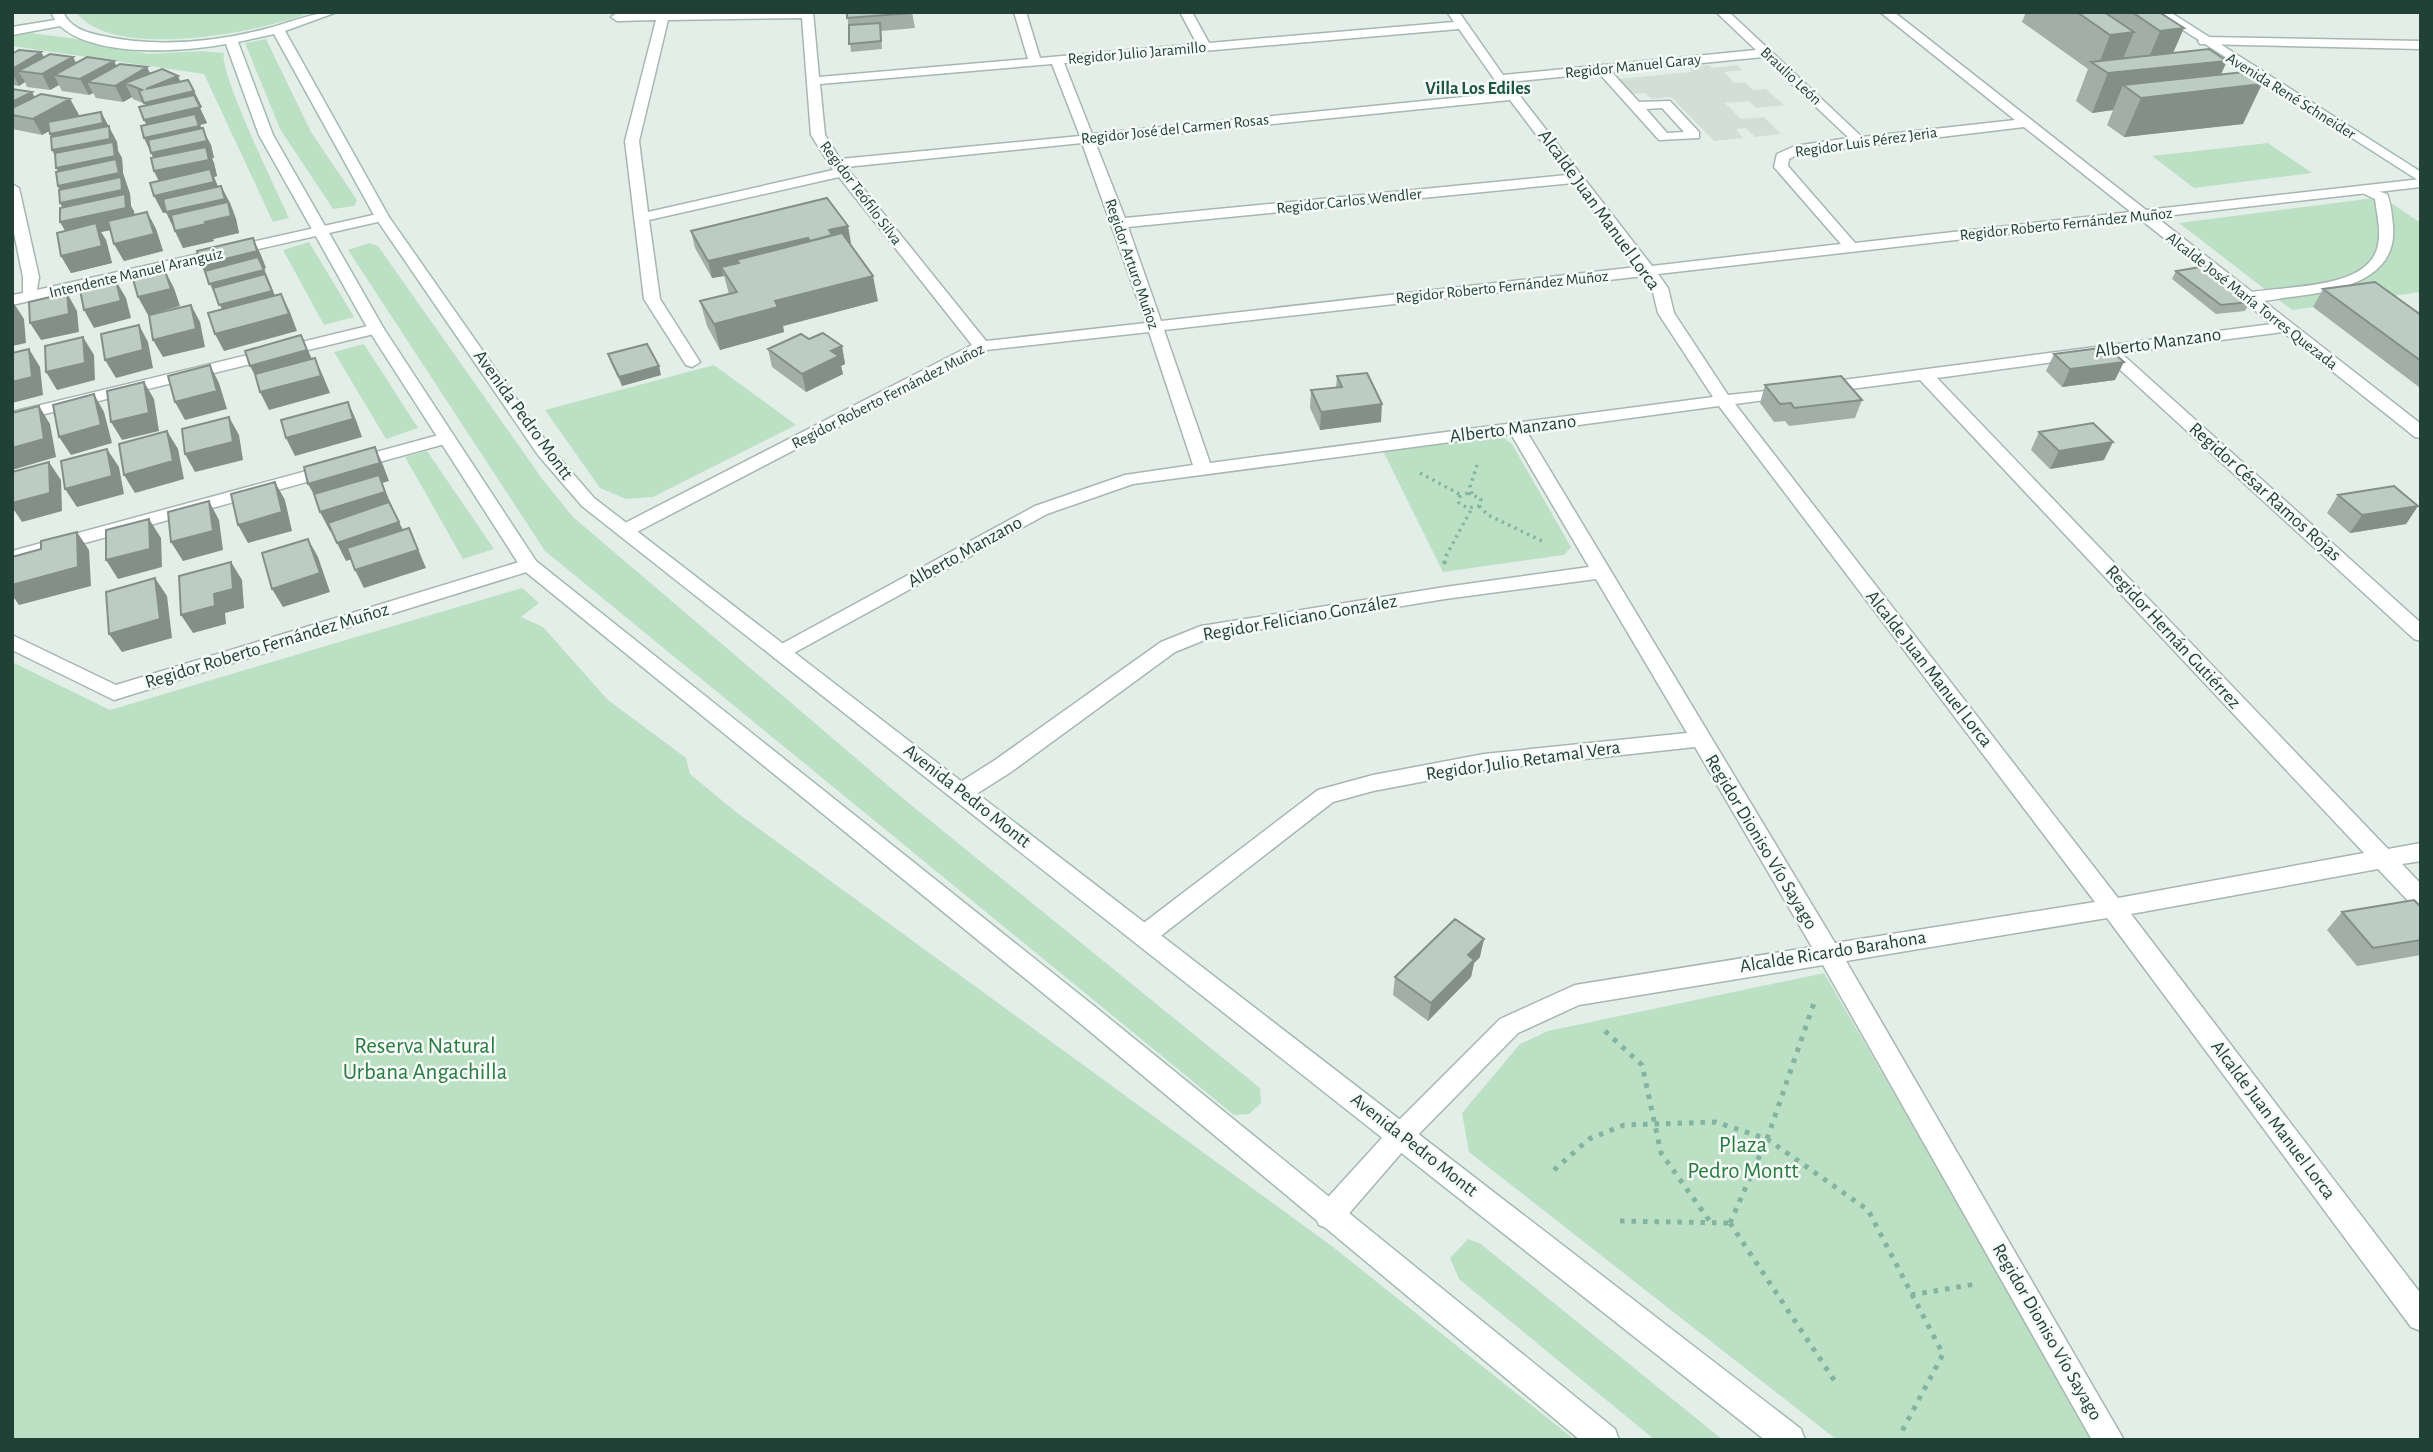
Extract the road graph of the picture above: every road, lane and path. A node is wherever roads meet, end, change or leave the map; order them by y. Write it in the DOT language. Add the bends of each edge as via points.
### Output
graph roads {
  1 [pos="331,12"];
  2 [pos="1020,12"];
  3 [pos="1186,12"];
  4 [pos="1722,12"];
  5 [pos="1886,12"];
  6 [pos="2161,12"];
  7 [pos="807,13"];
  8 [pos="663,16"];
  9 [pos="59,17"];
  10 [pos="617,17"];
  11 [pos="1456,19"];
  12 [pos="278,30"];
  13 [pos="12,31"];
  14 [pos="231,40"];
  15 [pos="2204,41"];
  16 [pos="2421,46"];
  17 [pos="1205,47"];
  18 [pos="1766,53"];
  19 [pos="1057,60"];
  20 [pos="1035,62"];
  21 [pos="1602,69"];
  22 [pos="1500,79"];
  23 [pos="814,81"];
  24 [pos="1514,96"];
  25 [pos="1636,106"];
  26 [pos="2026,123"];
  27 [pos="1086,137"];
  28 [pos="1859,141"];
  29 [pos="839,168"];
  30 [pos="1577,178"];
  31 [pos="2421,181"];
  32 [pos="12,188"];
  33 [pos="2363,190"];
  34 [pos="2143,215"];
  35 [pos="382,217"];
  36 [pos="643,217"];
  37 [pos="1120,223"];
  38 [pos="321,231"];
  39 [pos="1852,248"];
  40 [pos="1648,271"];
  41 [pos="34,295"];
  42 [pos="2247,297"];
  43 [pos="12,300"];
  44 [pos="1153,327"];
  45 [pos="2283,327"];
  46 [pos="376,329"];
  47 [pos="982,346"];
  48 [pos="2109,350"];
  49 [pos="692,362"];
  50 [pos="1924,374"];
  51 [pos="1724,401"];
  52 [pos="12,417"];
  53 [pos="1516,428"];
  54 [pos="2421,433"];
  55 [pos="446,438"];
  56 [pos="1203,470"];
  57 [pos="1479,506"];
  58 [pos="1472,508"];
  59 [pos="626,530"];
  60 [pos="12,557"];
  61 [pos="529,565"];
  62 [pos="1588,573"];
  63 [pos="1446,593"];
  64 [pos="2421,634"];
  65 [pos="12,642"];
  66 [pos="781,653"];
  67 [pos="1699,739"];
  68 [pos="962,792"];
  69 [pos="2421,852"];
  70 [pos="2382,859"];
  71 [pos="2421,899"];
  72 [pos="2113,908"];
  73 [pos="1145,935"];
  74 [pos="1828,952"];
  75 [pos="1818,989"];
  76 [pos="1605,1031"];
  77 [pos="1656,1125"];
  78 [pos="1401,1135"];
  79 [pos="1767,1139"];
  80 [pos="1554,1170"];
  81 [pos="1329,1216"];
  82 [pos="1620,1221"];
  83 [pos="1711,1223"];
  84 [pos="1730,1223"];
  85 [pos="2015,1278"];
  86 [pos="1911,1295"];
  87 [pos="2421,1317"];
  88 [pos="1838,1385"];
  89 [pos="1901,1433"];
  90 [pos="1604,1440"];
  91 [pos="1790,1440"];
  92 [pos="2109,1440"];
  1 -- 12 [label="street"];
  2 -- 20 [label="street"];
  3 -- 17 [label="street"];
  4 -- 18 [label="street, Braulio León"];
  5 -- 26 [label="street, Alcalde José María Torres Quezada"];
  6 -- 15 [label="street, Avenida René Schneider"];
  7 -- 8 [label="street"];
  7 -- 23 [label="street, Regidor Teófilo Silva"];
  8 -- 10 [label="street"];
  8 -- 36 [label="street" via="632,141"];
  9 -- 13 [label="street"];
  9 -- 14 [label="street" via="78,34 106,42 142,46"];
  11 -- 17 [label="street, Regidor Julio Jaramillo"];
  11 -- 22 [label="street, Alcalde Juan Manuel Lorca"];
  12 -- 14 [label="street"];
  12 -- 35 [label="street, Avenida Pedro Montt"];
  14 -- 38 [label="street" via="266,135"];
  15 -- 16 [label="street"];
  15 -- 31 [label="street, Avenida René Schneider"];
  17 -- 19 [label="street, Regidor Julio Jaramillo"];
  18 -- 21 [label="street, Regidor Manuel Garay"];
  18 -- 28 [label="street, Braulio León"];
  19 -- 20 [label="street, Regidor Julio Jaramillo"];
  19 -- 27 [label="street, Regidor Arturo Muñoz"];
  20 -- 23 [label="street, Regidor Julio Jaramillo"];
  21 -- 22 [label="street, Regidor Manuel Garay"];
  21 -- 25 [label="street"];
  22 -- 24 [label="street, Alcalde Juan Manuel Lorca"];
  23 -- 29 [label="street, Regidor Teófilo Silva" via="818,135"];
  24 -- 27 [label="street, Regidor José del Carmen Rosas"];
  24 -- 30 [label="street, Alcalde Juan Manuel Lorca"];
  26 -- 28 [label="street, Regidor Luis Pérez Jeria"];
  26 -- 34 [label="street, Alcalde José María Torres Quezada"];
  27 -- 29 [label="street, Regidor José del Carmen Rosas"];
  27 -- 37 [label="street, Regidor Arturo Muñoz"];
  28 -- 39 [label="street, Regidor Luis Pérez Jeria" via="1795,150 1780,162"];
  29 -- 36 [label="street, Regidor José del Carmen Rosas"];
  29 -- 47 [label="street, Regidor Teófilo Silva"];
  30 -- 37 [label="street, Regidor Carlos Wendler"];
  30 -- 40 [label="street, Alcalde Juan Manuel Lorca"];
  31 -- 33 [label="street, Regidor Roberto Fernández Muñoz"];
  32 -- 41 [label="street" via="31,277 29,290"];
  33 -- 34 [label="street, Regidor Roberto Fernández Muñoz"];
  33 -- 42 [label="street" via="2382,197 2386,230 2382,256 2375,263 2359,277 2335,285"];
  34 -- 39 [label="street, Regidor Roberto Fernández Muñoz"];
  34 -- 42 [label="street, Alcalde José María Torres Quezada"];
  35 -- 38 [label="street, Intendente Manuel Aranguiz"];
  35 -- 59 [label="street, Avenida Pedro Montt" via="544,451 588,502"];
  36 -- 49 [label="street" via="652,299"];
  37 -- 44 [label="street, Regidor Arturo Muñoz"];
  38 -- 41 [label="street, Intendente Manuel Aranguiz"];
  38 -- 46 [label="street"];
  39 -- 40 [label="street, Regidor Roberto Fernández Muñoz"];
  40 -- 44 [label="street, Regidor Roberto Fernández Muñoz"];
  40 -- 51 [label="street, Alcalde Juan Manuel Lorca" via="1660,288 1666,313"];
  41 -- 43 [label="street, Intendente Manuel Aranguiz"];
  42 -- 45 [label="street, Alcalde José María Torres Quezada"];
  44 -- 47 [label="street, Regidor Roberto Fernández Muñoz"];
  44 -- 56 [label="street, Regidor Arturo Muñoz"];
  45 -- 48 [label="street, Alberto Manzano"];
  45 -- 54 [label="street, Alcalde José María Torres Quezada"];
  46 -- 52 [label="street"];
  46 -- 55 [label="street"];
  47 -- 59 [label="street, Regidor Roberto Fernández Muñoz"];
  48 -- 50 [label="street, Alberto Manzano"];
  48 -- 64 [label="street, Regidor César Ramos Rojas"];
  50 -- 51 [label="street, Alberto Manzano"];
  50 -- 70 [label="street, Regidor Hernán Gutiérrez"];
  51 -- 53 [label="street, Alberto Manzano"];
  51 -- 72 [label="street, Alcalde Juan Manuel Lorca"];
  53 -- 56 [label="street, Alberto Manzano"];
  53 -- 62 [label="street, Regidor Dioniso Vío Sayago"];
  55 -- 60 [label="street"];
  55 -- 61 [label="street"];
  56 -- 66 [label="street, Alberto Manzano" via="1131,479 1041,510"];
  57 -- 58 [label="path"];
  57 -- 58 [label="path" via="1481,499 1476,495 1459,497 1461,506"];
  57 -- 62 [label="path" via="1488,515 1530,533"];
  58 -- 63 [label="path" via="1447,550"];
  59 -- 66 [label="street, Avenida Pedro Montt"];
  61 -- 65 [label="street, Regidor Roberto Fernández Muñoz" via="114,693"];
  61 -- 81 [label="street" via="1090,1017"];
  62 -- 63 [label="street, Regidor Feliciano González"];
  62 -- 67 [label="street, Regidor Dioniso Vío Sayago"];
  63 -- 68 [label="street, Regidor Feliciano González" via="1208,631 1168,647"];
  66 -- 68 [label="street, Avenida Pedro Montt"];
  67 -- 73 [label="street, Regidor Julio Retamal Vera" via="1484,762 1326,796"];
  67 -- 74 [label="street, Regidor Dioniso Vío Sayago"];
  68 -- 73 [label="street, Avenida Pedro Montt"];
  69 -- 70 [label="street, Alcalde Ricardo Barahona"];
  70 -- 71 [label="street, Regidor Hernán Gutiérrez"];
  70 -- 72 [label="street, Alcalde Ricardo Barahona"];
  72 -- 74 [label="street, Alcalde Ricardo Barahona"];
  72 -- 87 [label="street, Alcalde Juan Manuel Lorca"];
  73 -- 78 [label="street, Avenida Pedro Montt"];
  74 -- 78 [label="street, Alcalde Ricardo Barahona" via="1575,995 1508,1026"];
  74 -- 85 [label="street, Regidor Dioniso Vío Sayago"];
  75 -- 79 [label="path"];
  76 -- 77 [label="path" via="1642,1065"];
  77 -- 79 [label="path" via="1716,1122"];
  77 -- 80 [label="path" via="1624,1125 1589,1139"];
  77 -- 83 [label="path" via="1661,1153"];
  78 -- 81 [label="street, Alcalde Ricardo Barahona"];
  78 -- 91 [label="street, Avenida Pedro Montt"];
  79 -- 84 [label="path"];
  79 -- 86 [label="path" via="1868,1210"];
  81 -- 90 [label="street"];
  82 -- 83 [label="path"];
  83 -- 84 [label="path"];
  84 -- 88 [label="path"];
  85 -- 86 [label="path"];
  85 -- 92 [label="street, Regidor Dioniso Vío Sayago"];
  86 -- 89 [label="path" via="1943,1353"];
}
